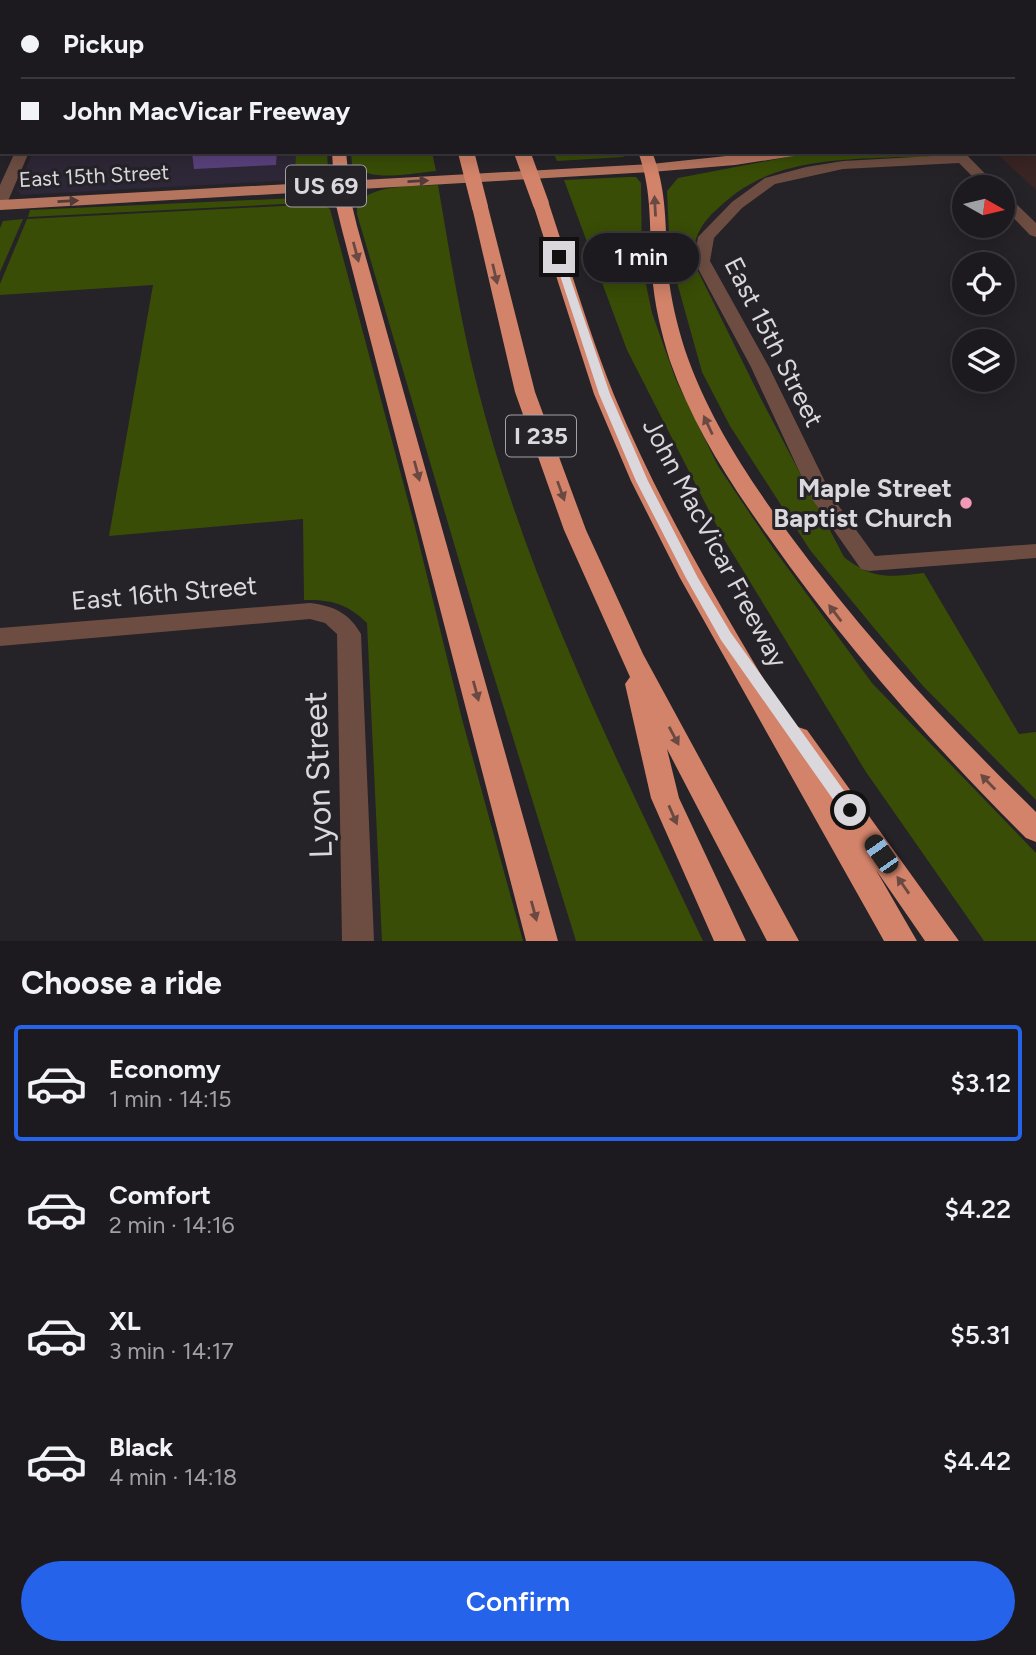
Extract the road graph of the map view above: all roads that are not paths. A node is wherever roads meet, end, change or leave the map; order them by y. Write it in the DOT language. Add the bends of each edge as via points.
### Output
graph roads {
  1 [pos="22,154"];
  2 [pos="339,154"];
  3 [pos="467,154"];
  4 [pos="523,154"];
  5 [pos="781,154"];
  6 [pos="960,156"];
  7 [pos="648,160"];
  8 [pos="979,175"];
  9 [pos="341,186"];
  10 [pos="0,203"];
  11 [pos="1015,211"];
  12 [pos="1036,232"];
  13 [pos="1036,551"];
  14 [pos="332,615"];
  15 [pos="726,636"];
  16 [pos="0,637"];
  17 [pos="631,654"];
  18 [pos="1036,830"];
  19 [pos="358,941"];
  20 [pos="542,941"];
  21 [pos="730,941"];
  22 [pos="783,941"];
  23 [pos="901,941"];
  24 [pos="943,941"];
  1 -- 10 [label="street"];
  2 -- 9 [label="highway"];
  3 -- 17 [label="highway, I 235, one-way, bridge" via="525,392 575,530"];
  4 -- 15 [label="highway, John MacVicar Freeway / I 235, bridge" via="604,394 642,481"];
  5 -- 7 [label="main road, US 69" via="735,161"];
  6 -- 8 [label="street"];
  6 -- 13 [label="street, East 15th Street" via="843,165 770,181 737,205 706,237 702,261 760,367 822,499 869,564"];
  9 -- 7 [label="main road, East 15th Street / US 69, one-way"];
  18 -- 7 [label="highway, one-way" via="911,702 841,621 717,444 684,375 667,320"];
  10 -- 9 [label="main road, East 15th Street / US 69, one-way"];
  9 -- 20 [label="highway, one-way"];
  11 -- 12 [label="street"];
  14 -- 16 [label="street, East 16th Street" via="300,612"];
  14 -- 19 [label="street, Lyon Street" via="349,634"];
  15 -- 23 [label="highway, John MacVicar Freeway / I 235"];
  24 -- 15 [label="highway, one-way"];
  17 -- 21 [label="highway, one-way" via="665,797"];
  17 -- 22 [label="highway, I 235, one-way"];
}
